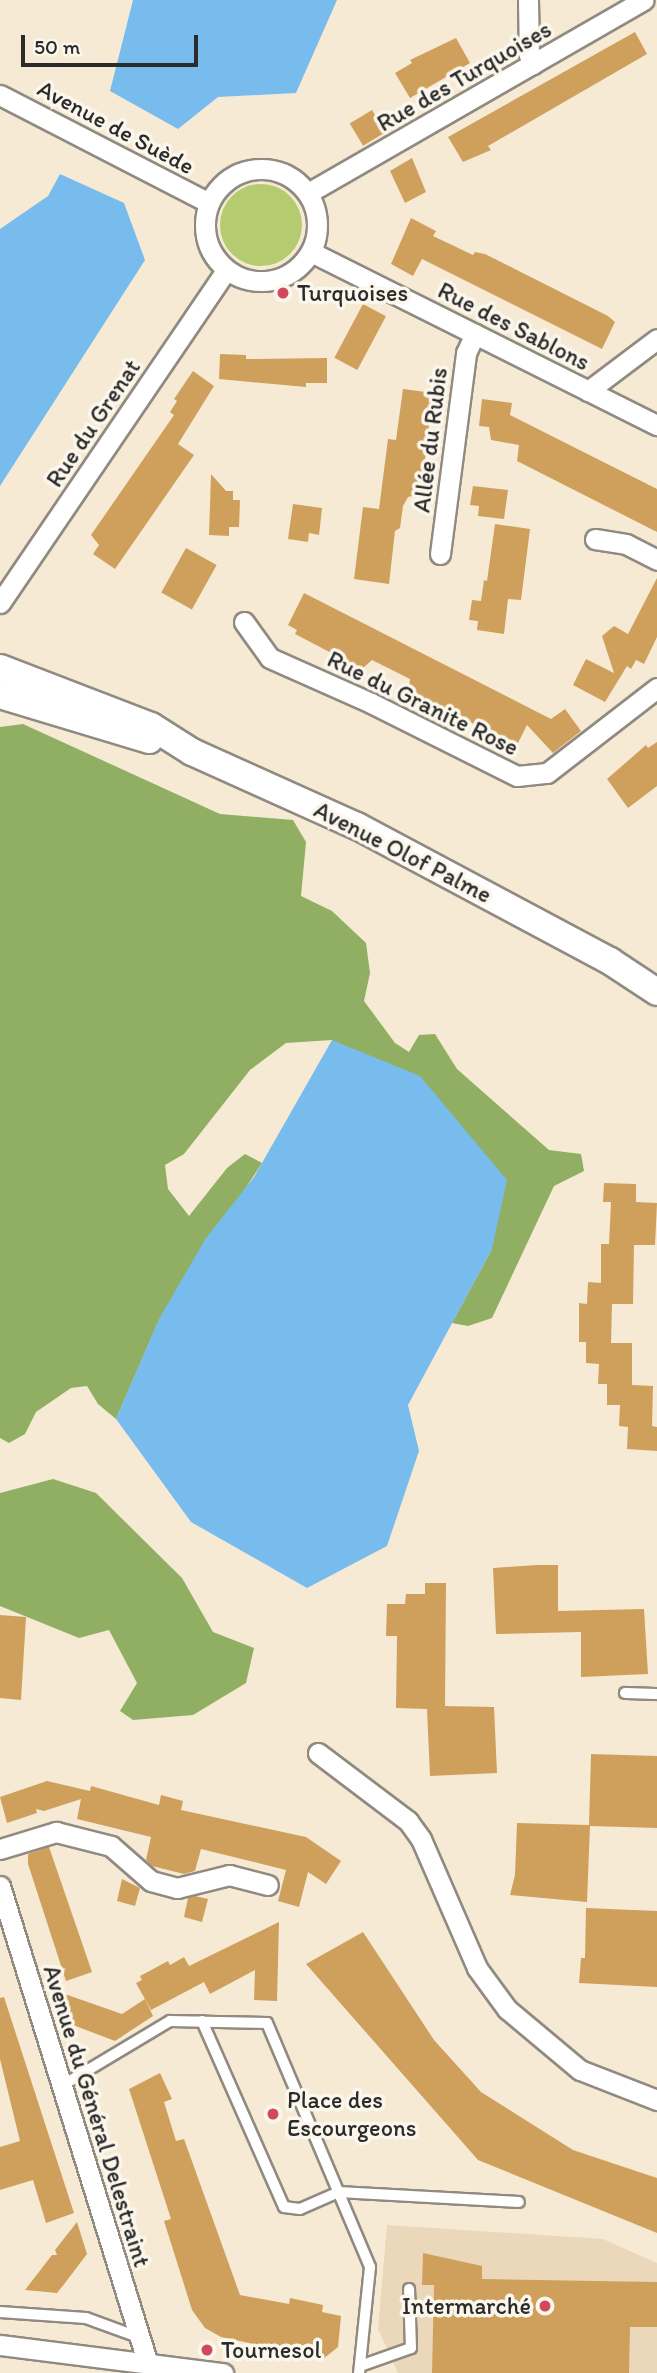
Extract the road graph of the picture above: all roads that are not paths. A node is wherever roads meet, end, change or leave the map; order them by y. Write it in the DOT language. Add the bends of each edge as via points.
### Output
graph roads {
  1 [pos="528,0"];
  2 [pos="644,0"];
  3 [pos="533,64"];
  4 [pos="0,95"];
  5 [pos="308,193"];
  6 [pos="209,203"];
  7 [pos="312,252"];
  8 [pos="226,270"];
  9 [pos="475,334"];
  10 [pos="657,339"];
  11 [pos="588,391"];
  12 [pos="657,425"];
  13 [pos="595,539"];
  14 [pos="440,554"];
  15 [pos="657,559"];
  16 [pos="0,604"];
  17 [pos="244,622"];
  18 [pos="0,668"];
  19 [pos="657,688"];
  20 [pos="0,695"];
  21 [pos="192,752"];
  22 [pos="610,961"];
  23 [pos="657,979"];
  24 [pos="657,992"];
  25 [pos="625,1693"];
  26 [pos="657,1694"];
  27 [pos="318,1753"];
  28 [pos="0,1849"];
  29 [pos="268,1885"];
  30 [pos="0,1886"];
  31 [pos="202,2021"];
  32 [pos="62,2086"];
  33 [pos="657,2100"];
  34 [pos="339,2192"];
  35 [pos="519,2202"];
  36 [pos="409,2289"];
  37 [pos="0,2312"];
  38 [pos="139,2337"];
  39 [pos="0,2345"];
  40 [pos="147,2360"];
  41 [pos="360,2370"];
  42 [pos="223,2373"];
  1 -- 3 [label="street"];
  2 -- 3 [label="street, Rue des Turquoises"];
  3 -- 5 [label="street, Rue des Turquoises"];
  4 -- 6 [label="street, Avenue de Suède"];
  5 -- 6 [label="street" via="283,173 248,170 218,188"];
  5 -- 7 [label="street" via="318,222"];
  6 -- 8 [label="street" via="206,239"];
  7 -- 8 [label="street" via="303,265 277,280 243,279"];
  7 -- 9 [label="street, Rue des Sablons"];
  8 -- 16 [label="street, Rue du Grenat"];
  9 -- 11 [label="street, Rue des Sablons"];
  9 -- 14 [label="street, Allée du Rubis" via="466,354"];
  10 -- 11 [label="street"];
  11 -- 12 [label="street, Rue des Sablons"];
  13 -- 15 [label="street" via="626,544"];
  17 -- 19 [label="street, Rue du Granite Rose" via="270,658 371,702 517,776 547,773"];
  18 -- 21 [label="main road, Avenue Olof Palme" via="152,726"];
  20 -- 21 [label="main road, Avenue Olof Palme"];
  21 -- 22 [label="main road, Avenue Olof Palme" via="357,826"];
  22 -- 23 [label="main road, Avenue Olof Palme"];
  22 -- 24 [label="main road, Avenue Olof Palme"];
  25 -- 26 [label="lane"];
  27 -- 33 [label="street" via="408,1821 421,1839 477,1968 507,2009 580,2070"];
  28 -- 29 [label="street" via="56,1832 111,1846 151,1881 177,1888 229,1875"];
  30 -- 32 [label="street, Avenue du Général Delestraint"];
  31 -- 32 [label="lane" via="170,2021"];
  31 -- 34 [label="lane" via="267,2023"];
  31 -- 34 [label="lane" via="284,2207 300,2209"];
  32 -- 38 [label="street, Avenue du Général Delestraint"];
  34 -- 35 [label="lane"];
  34 -- 41 [label="lane" via="370,2267"];
  36 -- 41 [label="lane" via="411,2348"];
  37 -- 38 [label="lane" via="86,2318"];
  38 -- 40 [label="street, Avenue du Général Delestraint"];
  39 -- 40 [label="street"];
  40 -- 42 [label="street"];
}
